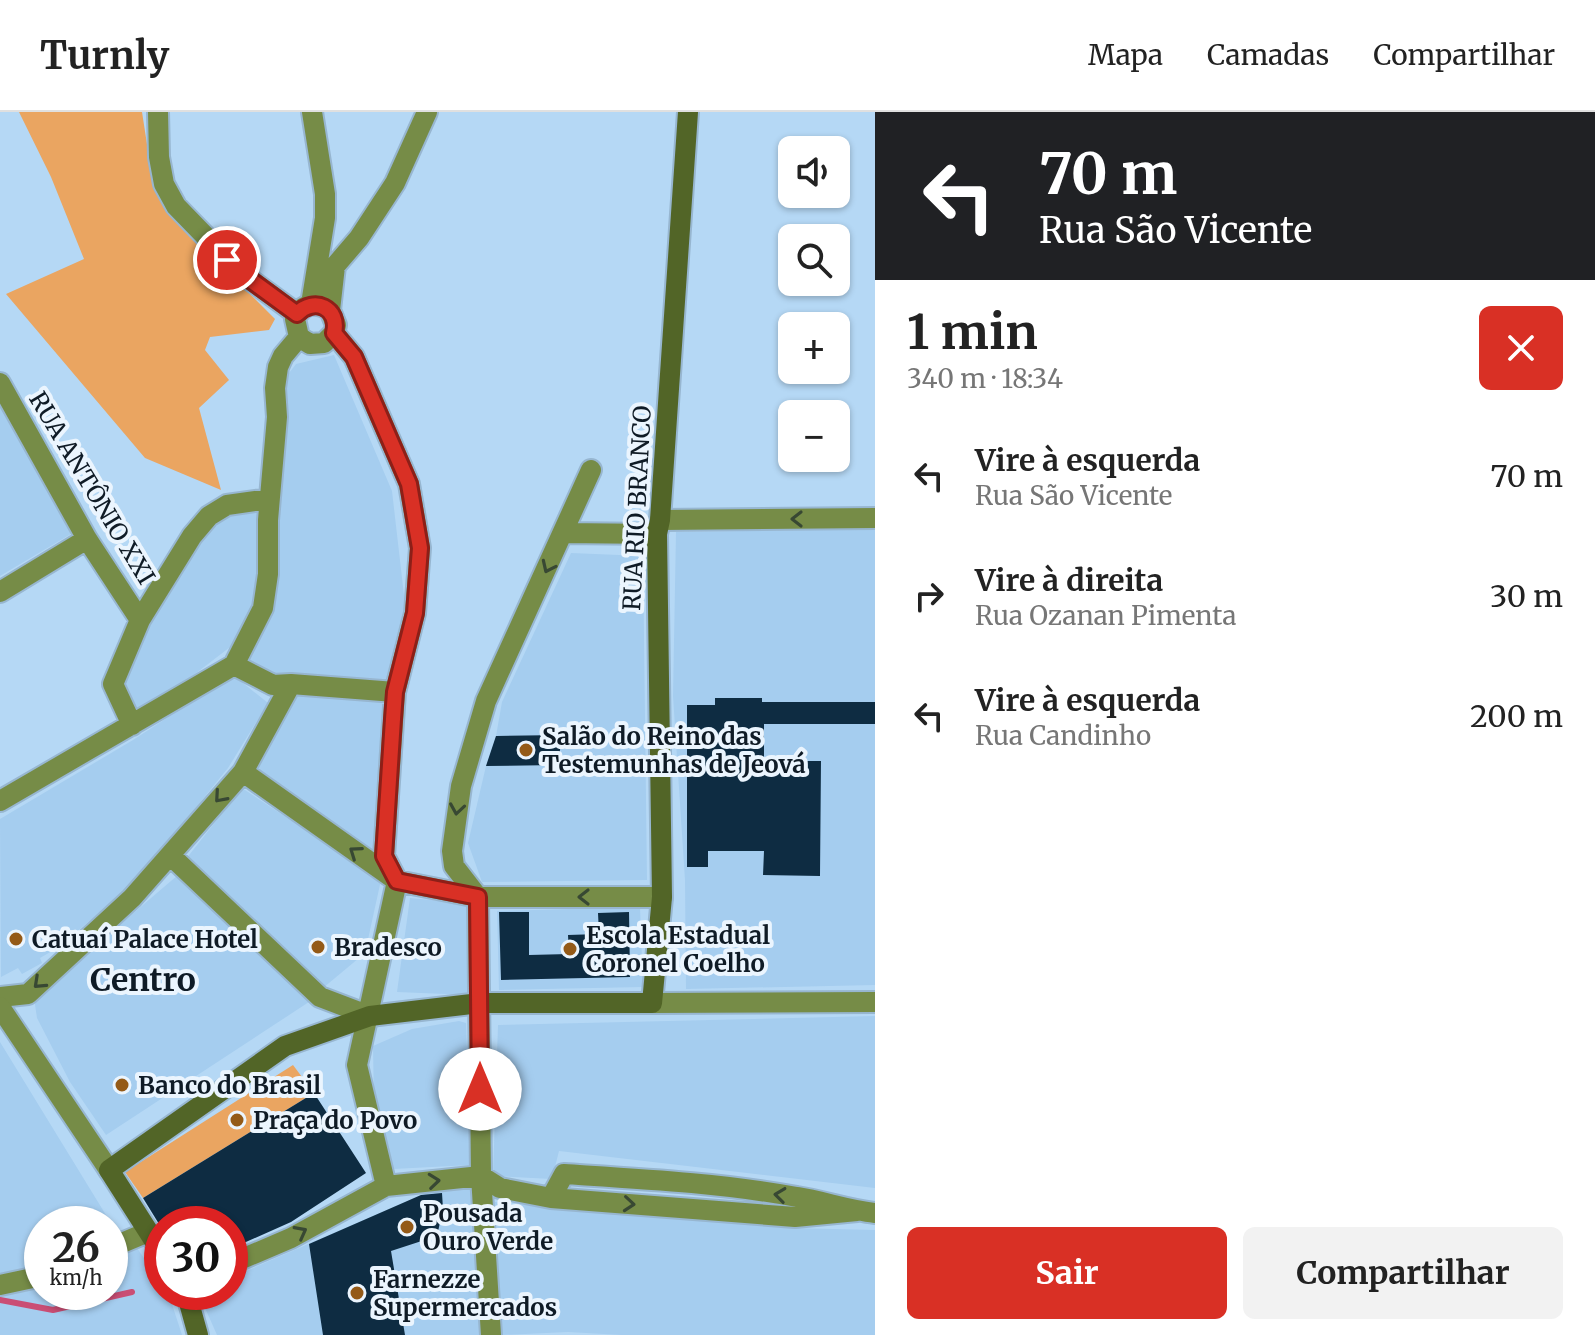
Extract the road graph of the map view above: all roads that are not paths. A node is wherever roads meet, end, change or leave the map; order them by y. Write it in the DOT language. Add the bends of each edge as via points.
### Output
graph roads {
  1 [pos="158,112"];
  2 [pos="312,112"];
  3 [pos="427,112"];
  4 [pos="688,112"];
  5 [pos="313,309"];
  6 [pos="334,333"];
  7 [pos="299,337"];
  8 [pos="0,383"];
  9 [pos="591,470"];
  10 [pos="269,499"];
  11 [pos="875,518"];
  12 [pos="658,527"];
  13 [pos="563,533"];
  14 [pos="87,539"];
  15 [pos="0,592"];
  16 [pos="140,620"];
  17 [pos="234,665"];
  18 [pos="291,684"];
  19 [pos="395,692"];
  20 [pos="132,725"];
  21 [pos="243,772"];
  22 [pos="0,801"];
  23 [pos="170,855"];
  24 [pos="397,881"];
  25 [pos="478,897"];
  26 [pos="662,897"];
  27 [pos="0,997"];
  28 [pos="875,1002"];
  29 [pos="480,1003"];
  30 [pos="652,1003"];
  31 [pos="0,1007"];
  32 [pos="370,1016"];
  33 [pos="109,1170"];
  34 [pos="481,1176"];
  35 [pos="664,1181"];
  36 [pos="386,1186"];
  37 [pos="551,1198"];
  38 [pos="662,1207"];
  39 [pos="866,1212"];
  40 [pos="144,1226"];
  41 [pos="248,1256"];
  42 [pos="24,1280"];
  43 [pos="0,1285"];
  44 [pos="191,1310"];
  45 [pos="198,1335"];
  46 [pos="491,1335"];
  1 -- 5 [label="street" via="164,184 176,206 241,273"];
  2 -- 5 [label="street" via="325,206"];
  3 -- 5 [label="street" via="395,183 335,266"];
  4 -- 12 [label="main road, RUA RIO BRANCO"];
  5 -- 6 [label="street" via="336,325"];
  5 -- 7 [label="street" via="294,325"];
  6 -- 7 [label="street" via="324,343 310,344"];
  6 -- 19 [label="street" via="354,357 409,484 420,548 415,613"];
  7 -- 10 [label="street" via="278,367"];
  8 -- 14 [label="street, RUA ANTÔNIO XXI"];
  9 -- 13 [label="street"];
  10 -- 16 [label="street" via="227,505 209,516"];
  10 -- 17 [label="street" via="263,608"];
  11 -- 12 [label="street, one-way"];
  12 -- 13 [label="street"];
  12 -- 26 [label="main road, RUA RIO BRANCO"];
  13 -- 25 [label="street, one-way" via="486,701 461,786 454,866"];
  14 -- 15 [label="street"];
  14 -- 16 [label="street, RUA ANTÔNIO XXI"];
  16 -- 20 [label="street" via="113,684"];
  17 -- 18 [label="street" via="273,685"];
  17 -- 20 [label="street"];
  18 -- 19 [label="street"];
  18 -- 21 [label="street"];
  19 -- 24 [label="street" via="384,856"];
  20 -- 22 [label="street"];
  21 -- 23 [label="street, one-way"];
  24 -- 21 [label="street, one-way"];
  23 -- 27 [label="street, one-way" via="132,898 28,994"];
  23 -- 32 [label="street" via="320,997"];
  24 -- 25 [label="street"];
  24 -- 32 [label="street"];
  26 -- 25 [label="street, one-way"];
  25 -- 29 [label="street"];
  26 -- 30 [label="main road, RUA RIO BRANCO"];
  28 -- 30 [label="street"];
  29 -- 30 [label="main road"];
  29 -- 32 [label="main road"];
  29 -- 34 [label="street"];
  31 -- 33 [label="street"];
  32 -- 33 [label="main road" via="285,1046"];
  32 -- 36 [label="street" via="357,1065"];
  33 -- 40 [label="main road"];
  36 -- 34 [label="street, one-way"];
  34 -- 37 [label="street" via="500,1188"];
  34 -- 46 [label="street"];
  35 -- 37 [label="street" via="564,1174"];
  35 -- 38 [label="street"];
  39 -- 35 [label="street, one-way" via="797,1197"];
  41 -- 36 [label="street, one-way"];
  37 -- 38 [label="street, one-way"];
  38 -- 39 [label="street" via="795,1217"];
  42 -- 43 [label="street"];
  44 -- 45 [label="main road"];
}
